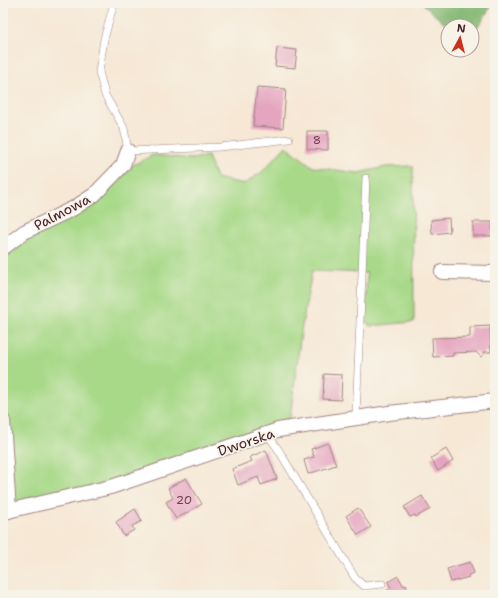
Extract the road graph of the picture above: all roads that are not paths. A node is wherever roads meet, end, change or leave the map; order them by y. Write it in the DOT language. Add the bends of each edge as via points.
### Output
graph roads {
  1 [pos="114,3"];
  2 [pos="289,139"];
  3 [pos="128,151"];
  4 [pos="366,178"];
  5 [pos="3,248"];
  6 [pos="442,272"];
  7 [pos="495,273"];
  8 [pos="495,401"];
  9 [pos="356,417"];
  10 [pos="3,421"];
  11 [pos="267,434"];
  12 [pos="6,511"];
  13 [pos="382,584"];
  1 -- 3 [label="lane" via="104,39 99,72 105,95 124,128"];
  2 -- 3 [label="lane" via="220,147"];
  3 -- 5 [label="street, Palmowa" via="123,166 94,195 74,208 24,232"];
  4 -- 9 [label="lane"];
  6 -- 7 [label="street"];
  8 -- 9 [label="street, Dworska"];
  9 -- 11 [label="street, Dworska"];
  10 -- 12 [label="street"];
  11 -- 12 [label="street, Dworska" via="111,487"];
  11 -- 13 [label="lane" via="355,578 364,586"];
}
